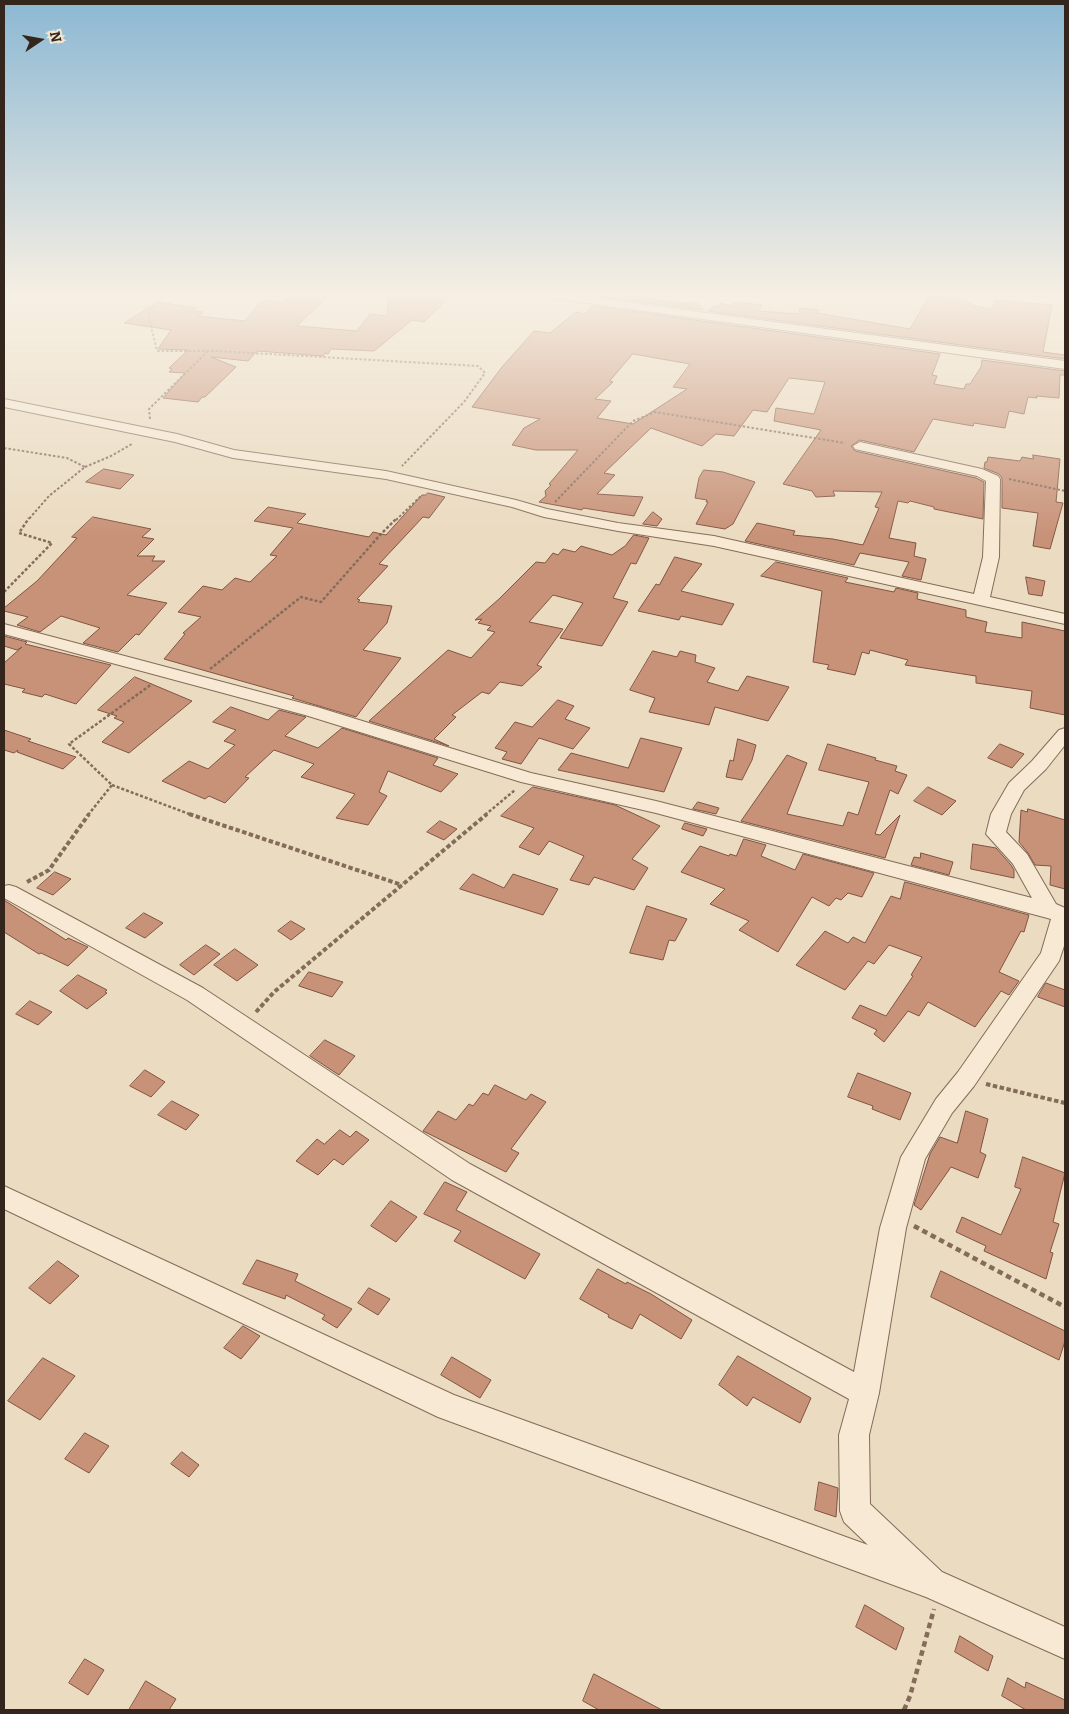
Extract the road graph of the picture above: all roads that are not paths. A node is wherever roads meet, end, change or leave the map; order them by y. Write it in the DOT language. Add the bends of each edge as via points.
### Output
graph roads {
  1 [pos="4,403"];
  2 [pos="860,446"];
  3 [pos="981,600"];
  4 [pos="1065,619"];
  5 [pos="4,629"];
  6 [pos="1065,734"];
  7 [pos="9,892"];
  8 [pos="1059,913"];
  9 [pos="4,1197"];
  10 [pos="865,1393"];
  11 [pos="936,1585"];
  12 [pos="1065,1644"];
  1 -- 3 [label="street" via="152,432 232,454 392,477 544,513 714,541"];
  2 -- 3 [label="street" via="982,473 993,479 991,557"];
  3 -- 4 [label="street"];
  5 -- 8 [label="street" via="311,711 528,778 656,807"];
  6 -- 8 [label="street" via="1016,787 1001,814 996,834 1010,845"];
  7 -- 10 [label="street" via="195,994 461,1172"];
  8 -- 10 [label="street" via="1051,954 944,1106 913,1157 896,1217"];
  9 -- 11 [label="street" via="448,1407"];
  10 -- 11 [label="street" via="854,1435 855,1511"];
  11 -- 12 [label="street"];
}
